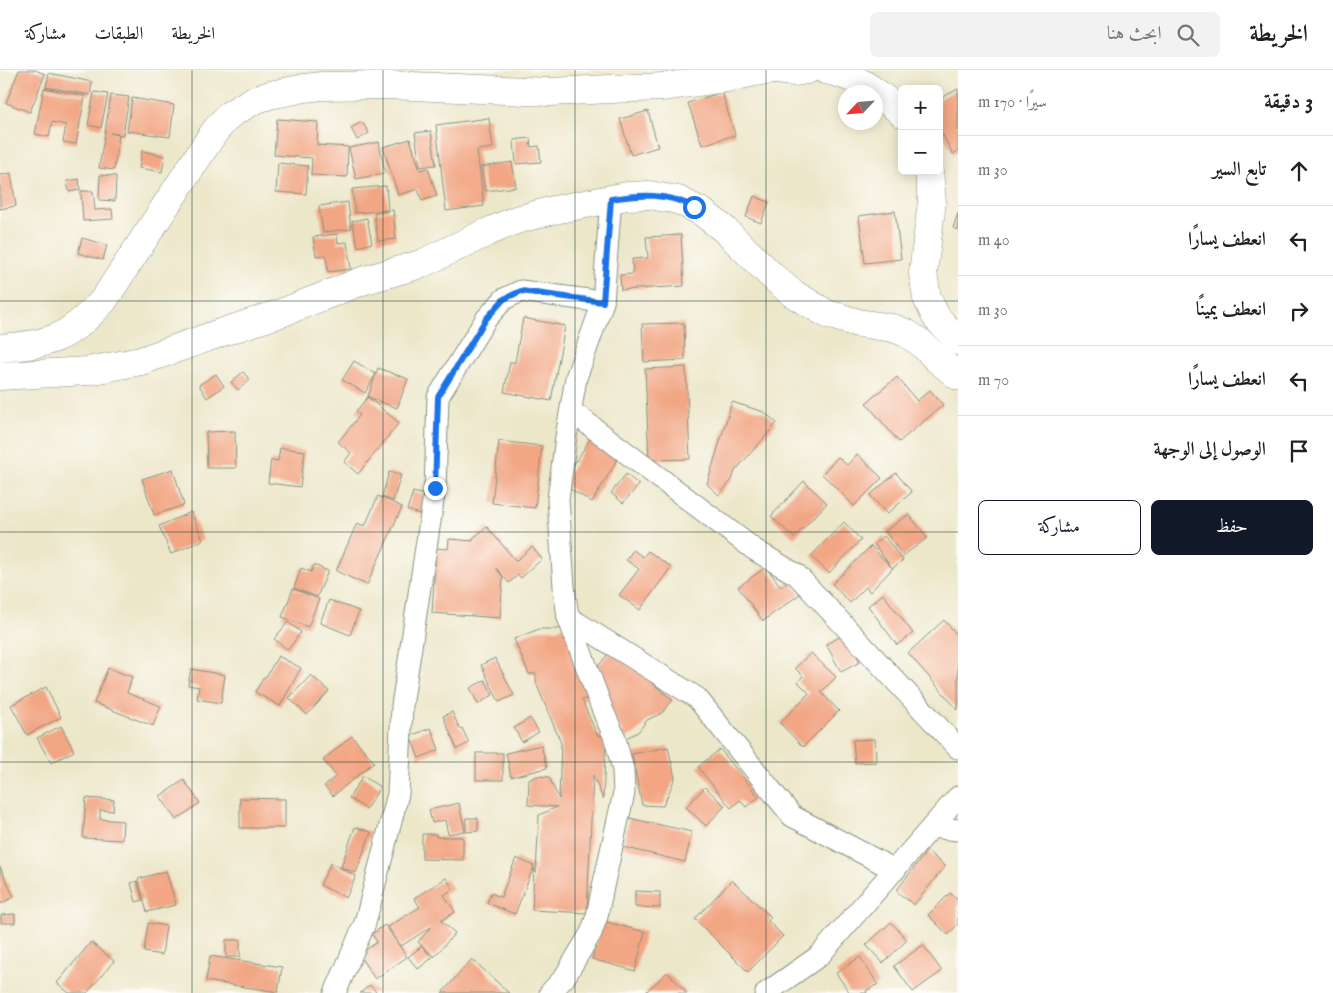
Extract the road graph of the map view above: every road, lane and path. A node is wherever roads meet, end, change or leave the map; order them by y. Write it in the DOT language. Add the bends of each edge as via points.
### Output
graph roads {
  1 [pos="775,70"];
  2 [pos="807,70"];
  3 [pos="825,70"];
  4 [pos="898,110"];
  5 [pos="929,175"];
  6 [pos="611,199"];
  7 [pos="927,298"];
  8 [pos="603,302"];
  9 [pos="898,330"];
  10 [pos="958,341"];
  11 [pos="0,348"];
  12 [pos="0,376"];
  13 [pos="958,376"];
  14 [pos="571,411"];
  15 [pos="568,617"];
  16 [pos="958,748"];
  17 [pos="958,797"];
  18 [pos="932,827"];
  19 [pos="958,830"];
  20 [pos="895,870"];
  21 [pos="335,993"];
  22 [pos="550,993"];
  23 [pos="766,993"];
  1 -- 2 [label="main road"];
  1 -- 11 [label="main road" via="664,87 550,92 388,85 322,86 254,100 229,115 215,131 103,301 92,312 55,339 41,344"];
  3 -- 4 [label="main road" via="860,81"];
  5 -- 7 [label="main road" via="932,202 923,273"];
  6 -- 8 [label="street"];
  6 -- 9 [label="main road" via="649,195 687,203 725,230 792,293 821,311 858,323"];
  6 -- 12 [label="main road" via="516,220 421,264 362,281 281,313 141,361 88,370"];
  7 -- 9 [label="main road"];
  7 -- 10 [label="main road" via="936,317"];
  8 -- 14 [label="street" via="576,378"];
  8 -- 21 [label="street" via="521,291 504,299 486,319 438,397 435,488 402,706 398,794 365,923"];
  9 -- 13 [label="main road" via="916,339"];
  14 -- 15 [label="street" via="558,499"];
  14 -- 16 [label="street" via="755,550 797,575"];
  15 -- 20 [label="street" via="697,698 792,816"];
  15 -- 22 [label="street" via="616,738 624,793 591,933 564,978"];
  17 -- 18 [label="street"];
  18 -- 19 [label="street"];
  18 -- 20 [label="street"];
  20 -- 23 [label="street" via="819,956"];
}
